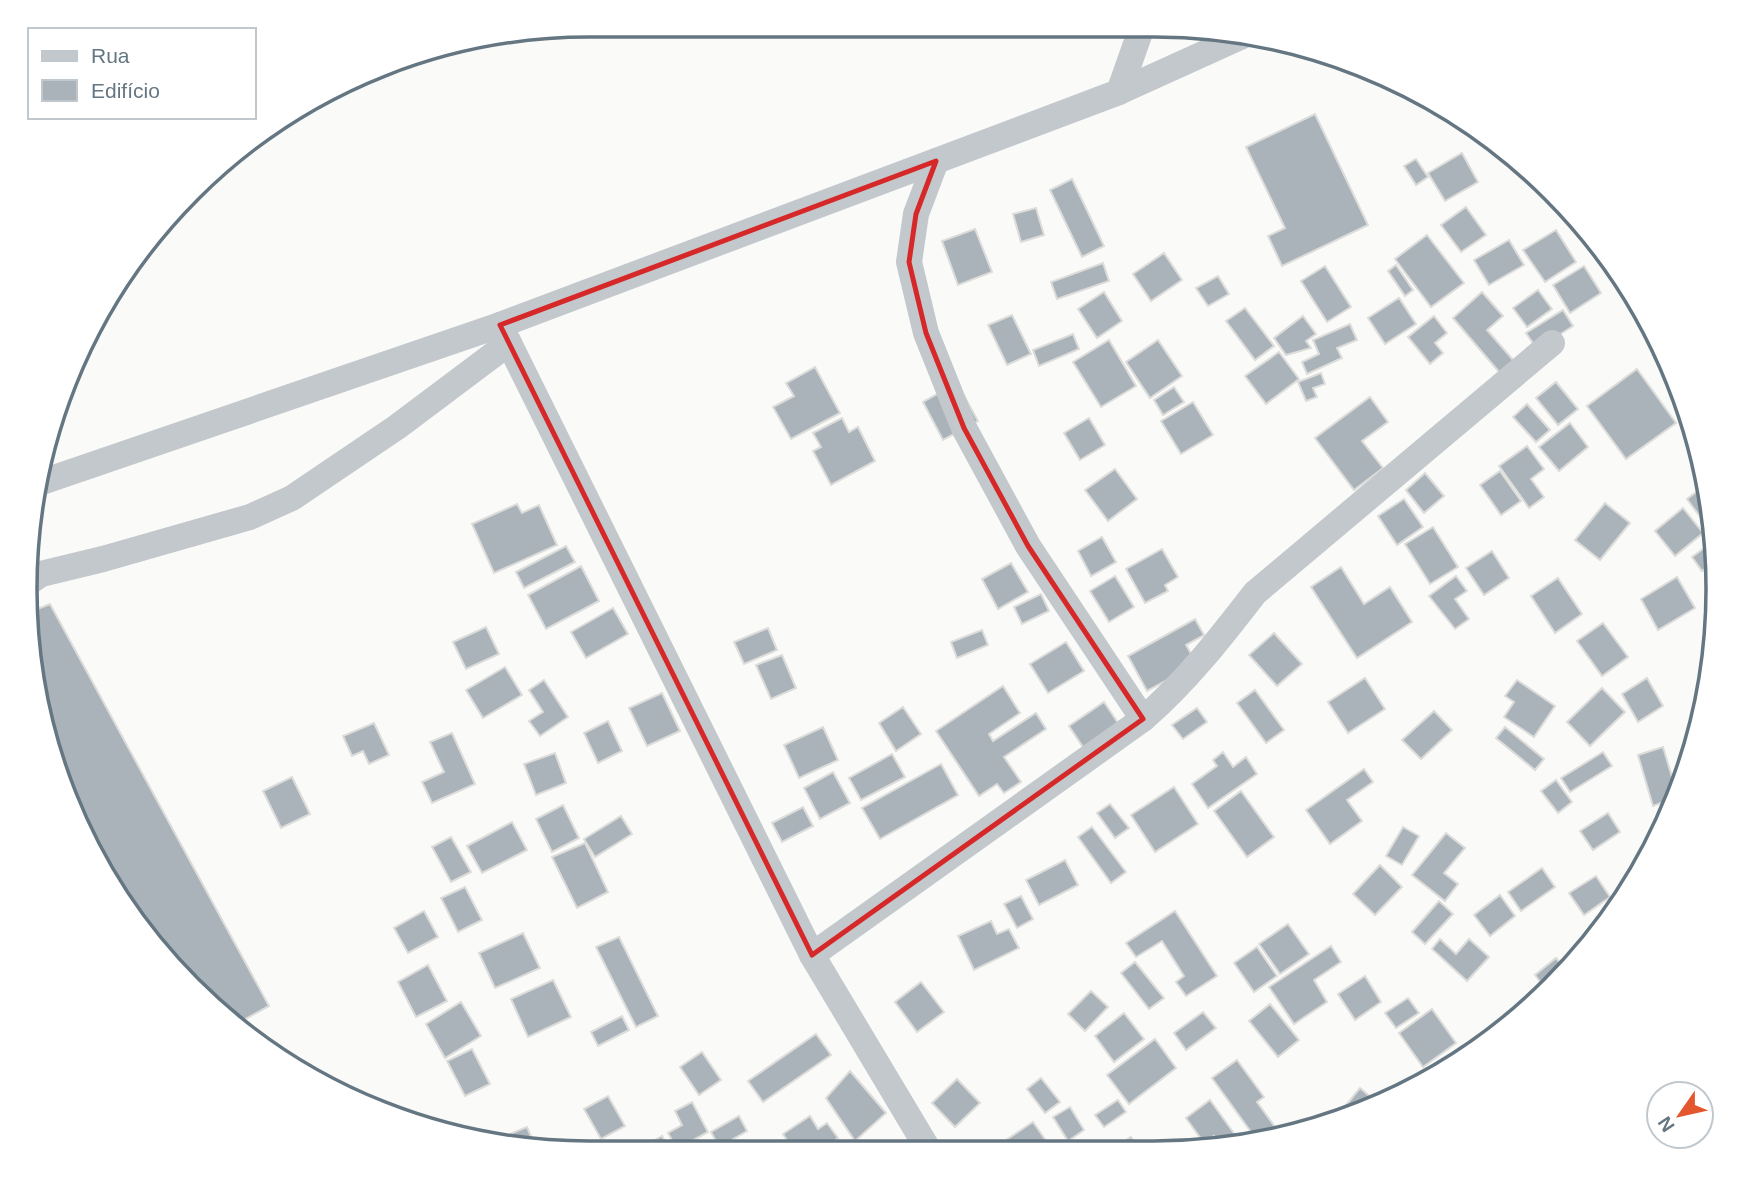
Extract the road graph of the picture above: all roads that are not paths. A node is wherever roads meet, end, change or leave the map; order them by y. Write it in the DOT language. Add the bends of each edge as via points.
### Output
graph roads {
  1 [pos="1138,37"];
  2 [pos="1230,42"];
  3 [pos="1119,92"];
  4 [pos="936,161"];
  5 [pos="505,334"];
  6 [pos="1552,343"];
  7 [pos="47,480"];
  8 [pos="37,574"];
  9 [pos="1143,719"];
  10 [pos="812,956"];
  11 [pos="923,1141"];
  1 -- 3 [label="street"];
  2 -- 3 [label="street"];
  3 -- 4 [label="street"];
  4 -- 5 [label="street"];
  4 -- 9 [label="street" via="916,214 909,262 926,333 964,428 1028,546"];
  5 -- 7 [label="street"];
  5 -- 8 [label="street" via="397,427 292,498 250,517"];
  5 -- 10 [label="street"];
  6 -- 9 [label="street" via="1255,593 1177,687"];
  9 -- 10 [label="street"];
  10 -- 11 [label="street"];
}
